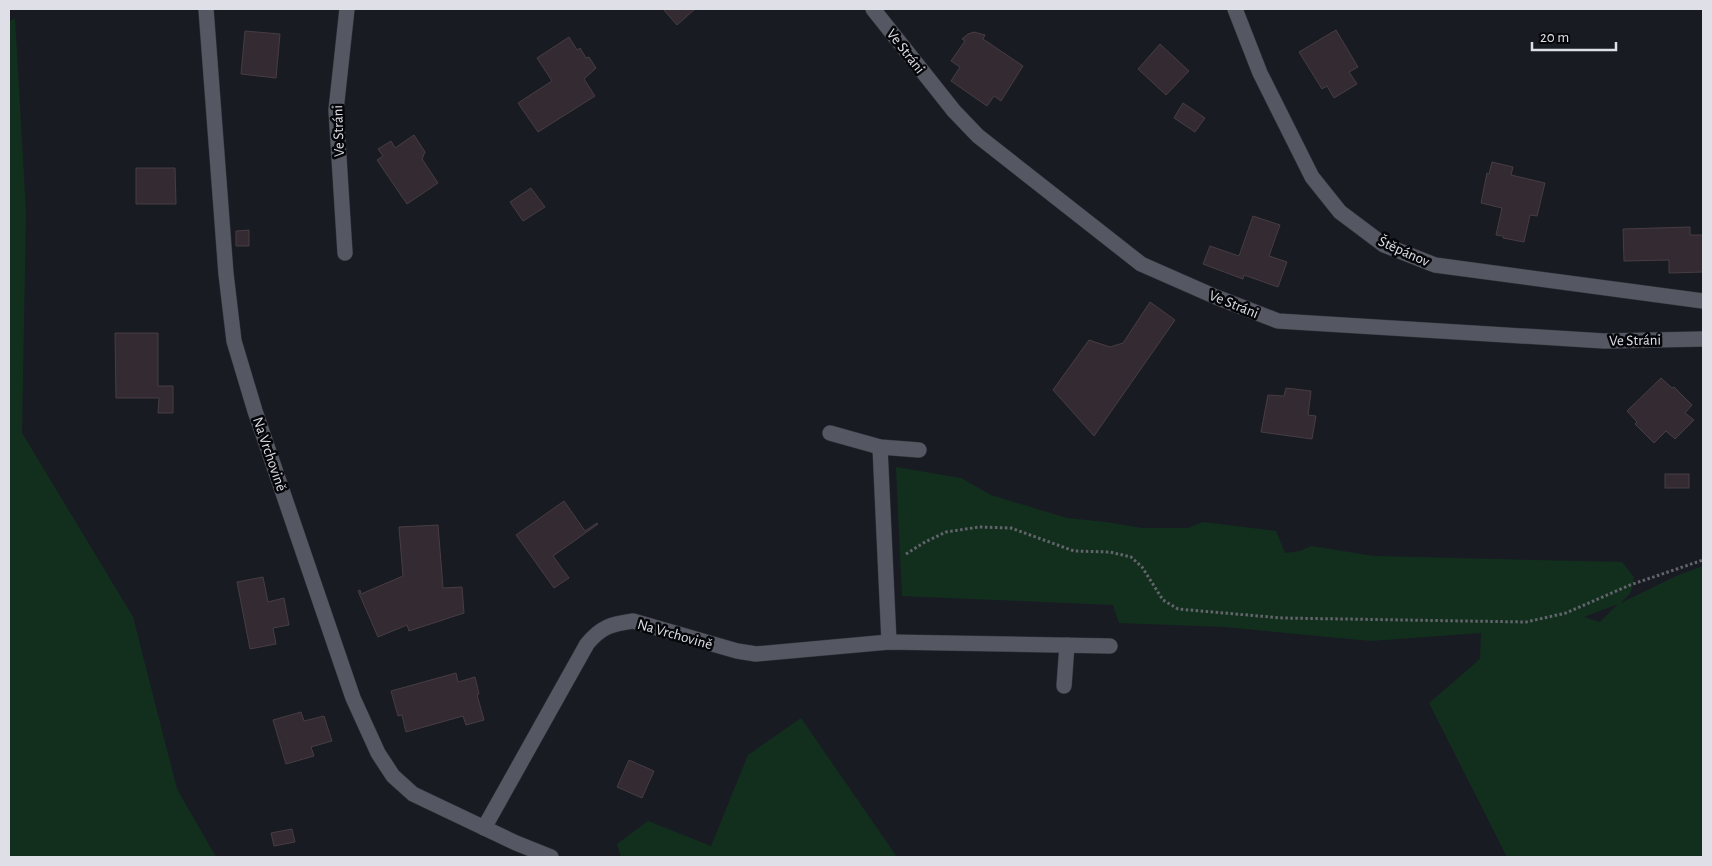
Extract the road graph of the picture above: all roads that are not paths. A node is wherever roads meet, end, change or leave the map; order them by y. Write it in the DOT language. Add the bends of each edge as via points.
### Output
graph roads {
  1 [pos="206,9"];
  2 [pos="347,9"];
  3 [pos="874,9"];
  4 [pos="1235,9"];
  5 [pos="346,253"];
  6 [pos="1703,301"];
  7 [pos="1703,339"];
  8 [pos="830,434"];
  9 [pos="880,447"];
  10 [pos="919,450"];
  11 [pos="889,642"];
  12 [pos="1067,645"];
  13 [pos="1110,646"];
  14 [pos="1064,686"];
  15 [pos="484,828"];
  16 [pos="551,857"];
  1 -- 15 [label="street, Na Vrchovině" via="234,341 261,429 353,698 378,754 393,776 413,794"];
  2 -- 5 [label="street, Ve Stráni" via="336,110"];
  3 -- 7 [label="street, Ve Stráni" via="954,111 978,136 1141,264 1216,297 1278,321 1604,341"];
  4 -- 6 [label="street, Štěpánov" via="1260,73 1312,177 1340,212 1384,245 1435,265"];
  8 -- 9 [label="street"];
  9 -- 10 [label="street"];
  9 -- 11 [label="street"];
  11 -- 12 [label="street, Na Vrchovině"];
  11 -- 15 [label="street, Na Vrchovině" via="756,654 633,621 604,628 587,644"];
  12 -- 13 [label="street, Na Vrchovině"];
  12 -- 14 [label="street"];
  15 -- 16 [label="street, Na Vrchovině"];
}
